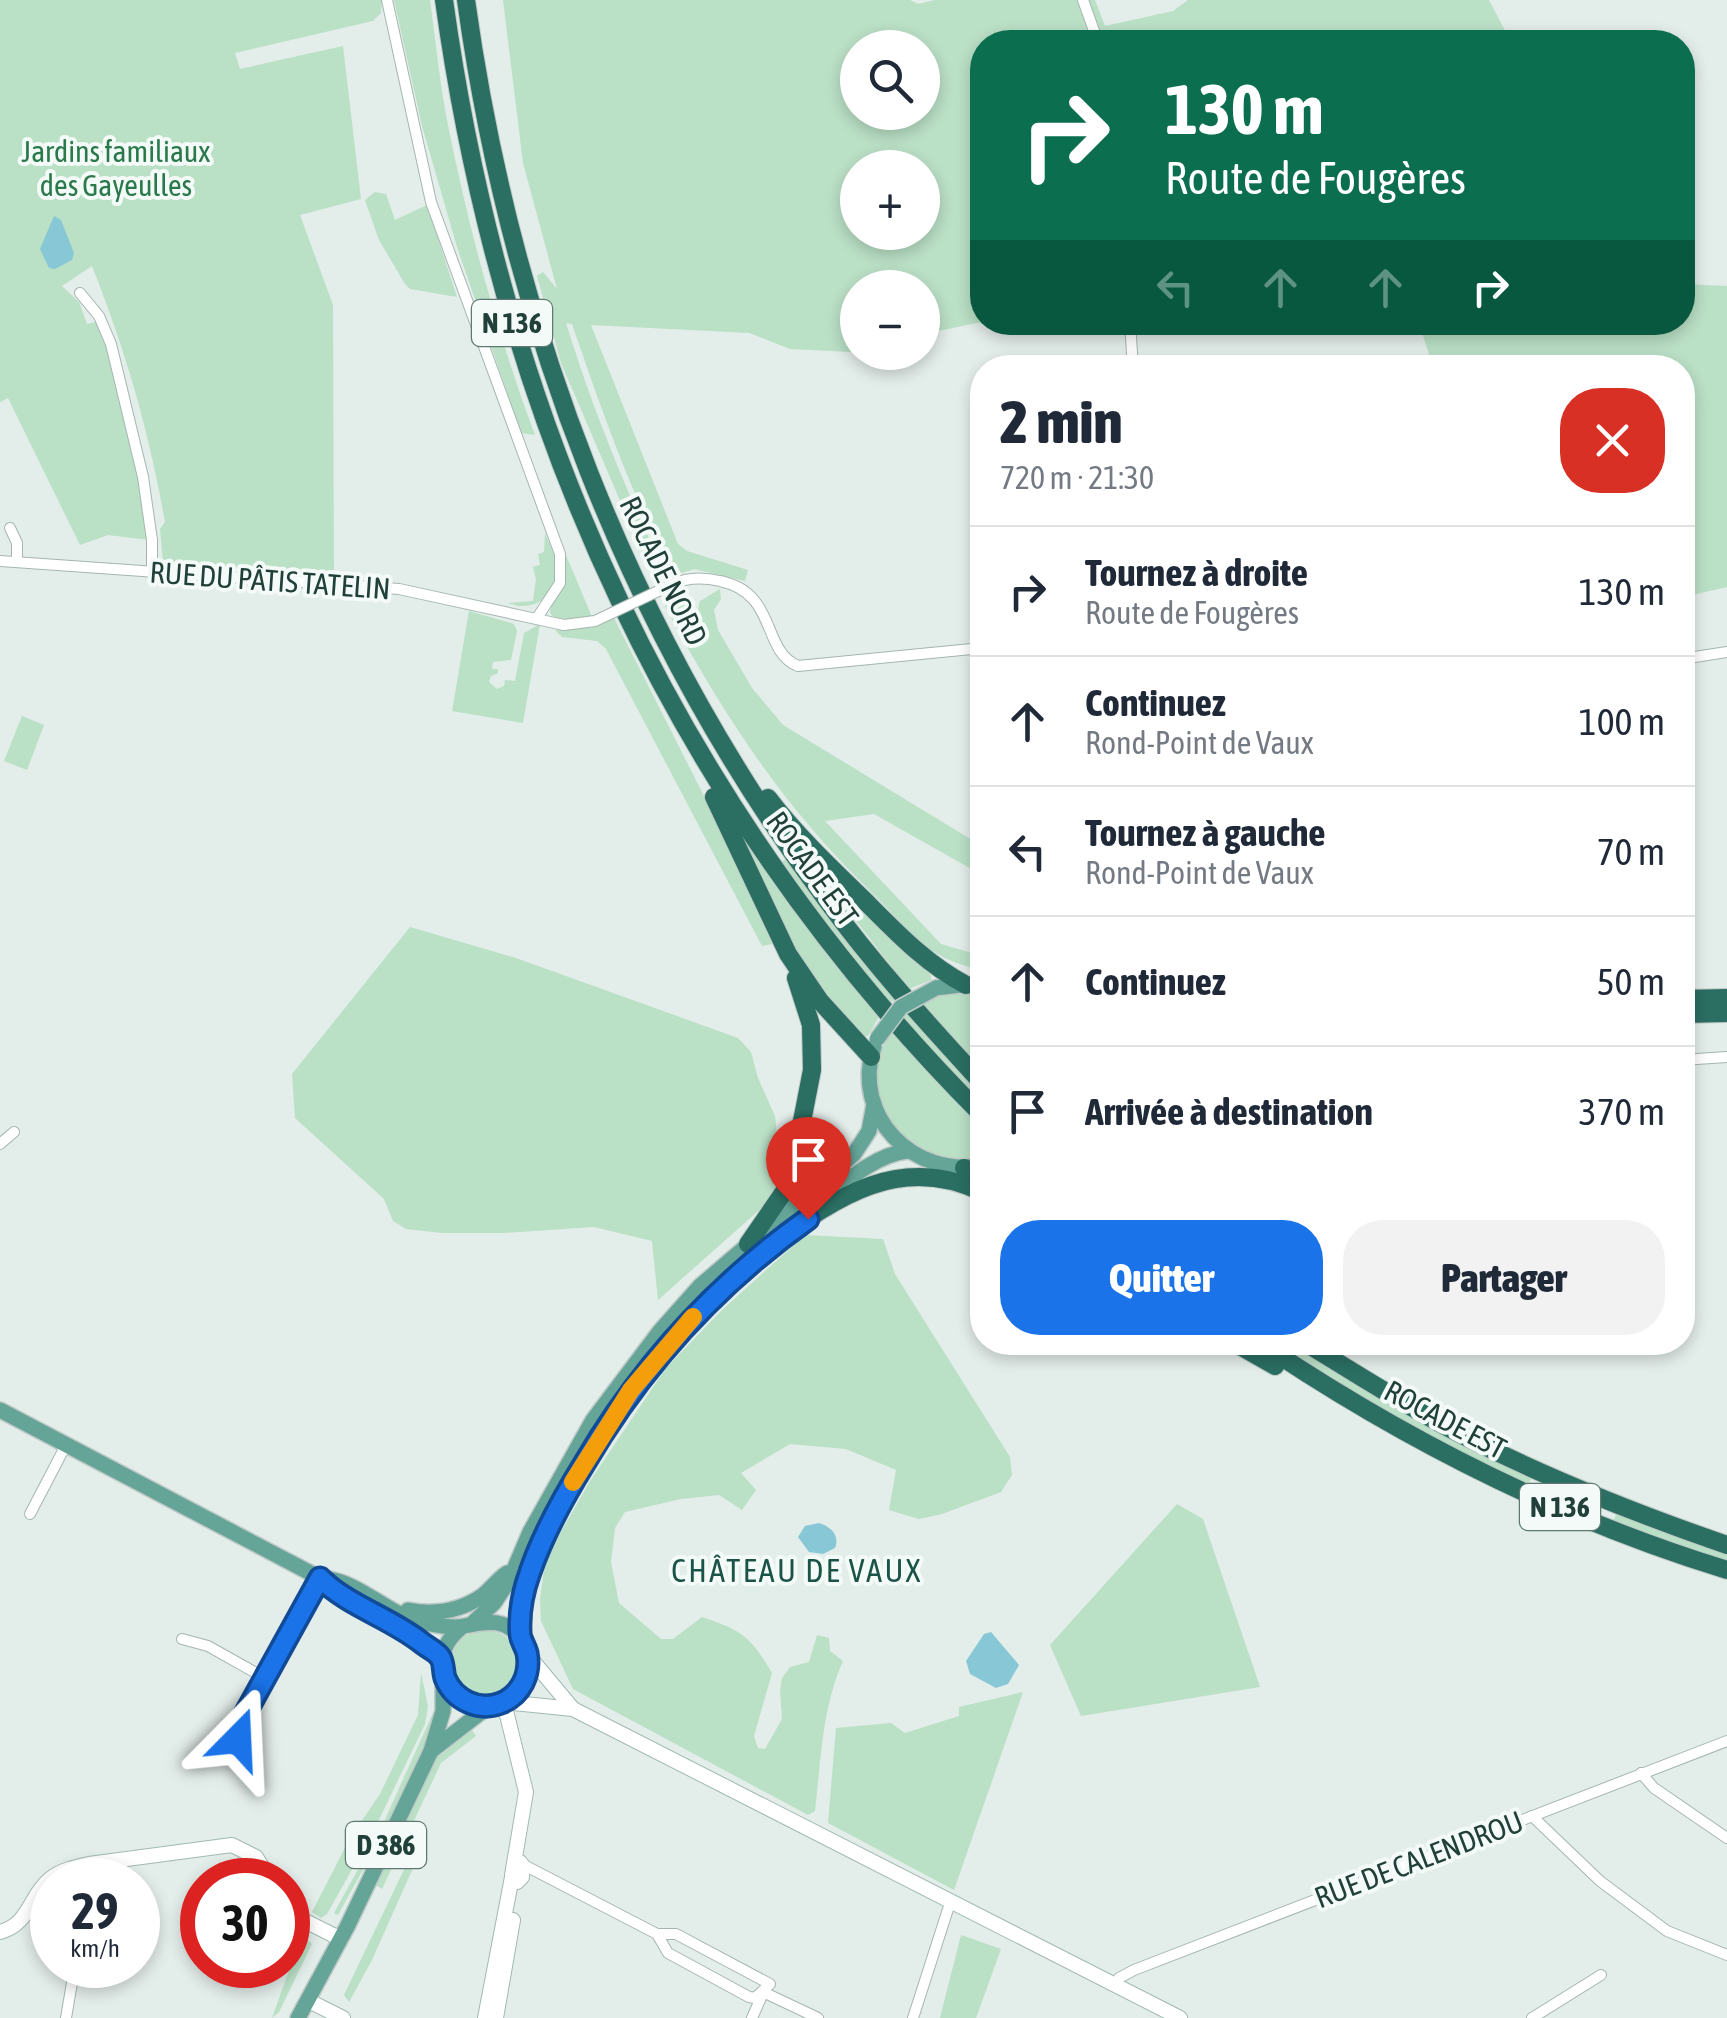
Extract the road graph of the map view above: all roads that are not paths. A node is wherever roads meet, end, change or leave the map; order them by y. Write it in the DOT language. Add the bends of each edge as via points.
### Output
graph roads {
  1 [pos="388,0"];
  2 [pos="444,0"];
  3 [pos="466,0"];
  4 [pos="1083,0"];
  5 [pos="1094,30"];
  6 [pos="80,292"];
  7 [pos="10,528"];
  8 [pos="0,560"];
  9 [pos="17,562"];
  10 [pos="152,572"];
  11 [pos="632,577"];
  12 [pos="537,618"];
  13 [pos="632,630"];
  14 [pos="970,649"];
  15 [pos="1727,652"];
  16 [pos="1695,657"];
  17 [pos="788,954"];
  18 [pos="970,984"];
  19 [pos="970,986"];
  20 [pos="1727,998"];
  21 [pos="1695,999"];
  22 [pos="1727,1012"];
  23 [pos="1695,1013"];
  24 [pos="874,1048"];
  25 [pos="1727,1057"];
  26 [pos="1695,1059"];
  27 [pos="970,1069"];
  28 [pos="970,1102"];
  29 [pos="874,1104"];
  30 [pos="14,1132"];
  31 [pos="0,1144"];
  32 [pos="908,1151"];
  33 [pos="970,1167"];
  34 [pos="970,1187"];
  35 [pos="752,1250"];
  36 [pos="1257,1355"];
  37 [pos="1280,1355"];
  38 [pos="1325,1355"];
  39 [pos="1340,1355"];
  40 [pos="1413,1408"];
  41 [pos="0,1410"];
  42 [pos="1400,1430"];
  43 [pos="66,1445"];
  44 [pos="30,1514"];
  45 [pos="1727,1544"];
  46 [pos="1727,1570"];
  47 [pos="511,1572"];
  48 [pos="320,1578"];
  49 [pos="368,1596"];
  50 [pos="468,1624"];
  51 [pos="182,1639"];
  52 [pos="523,1646"];
  53 [pos="443,1666"];
  54 [pos="265,1678"];
  55 [pos="497,1704"];
  56 [pos="573,1708"];
  57 [pos="234,1734"];
  58 [pos="1727,1742"];
  59 [pos="431,1751"];
  60 [pos="1642,1773"];
  61 [pos="1532,1816"];
  62 [pos="1727,1838"];
  63 [pos="254,1858"];
  64 [pos="518,1873"];
  65 [pos="950,1903"];
  66 [pos="28,1912"];
  67 [pos="310,1924"];
  68 [pos="0,1932"];
  69 [pos="657,1934"];
  70 [pos="341,1939"];
  71 [pos="1727,1955"];
  72 [pos="1602,1975"];
  73 [pos="1116,1985"];
  74 [pos="71,1988"];
  75 [pos="766,1988"];
  76 [pos="309,2000"];
  77 [pos="66,2018"];
  78 [pos="298,2018"];
  79 [pos="343,2018"];
  80 [pos="485,2018"];
  81 [pos="496,2018"];
  82 [pos="752,2018"];
  83 [pos="818,2018"];
  84 [pos="913,2018"];
  85 [pos="1180,2018"];
  86 [pos="1532,2018"];
  1 -- 12 [label="street" via="431,202 560,554 560,583"];
  2 -- 13 [label="highway, ROCADE NORD / N 136" via="474,179 520,350 567,486"];
  3 -- 11 [label="highway, ROCADE NORD / N 136" via="523,281 582,461"];
  4 -- 5 [label="street"];
  6 -- 10 [label="street" via="111,344 143,477"];
  7 -- 9 [label="street"];
  8 -- 9 [label="street, RUE DU PÂTIS TATELIN"];
  9 -- 10 [label="street, RUE DU PÂTIS TATELIN"];
  10 -- 12 [label="street, RUE DU PÂTIS TATELIN" via="399,590"];
  11 -- 18 [label="highway" via="727,738 782,815 917,951"];
  11 -- 27 [label="highway, ROCADE NORD / N 136" via="706,717 794,855 893,985"];
  12 -- 14 [label="street, RUE DU PÂTIS TATELIN, bridge" via="564,626 596,622 673,584 702,578 742,589 763,612 786,659 798,666"];
  13 -- 17 [label="highway"];
  13 -- 28 [label="highway, ROCADE EST / N 136" via="702,756 803,908"];
  15 -- 16 [label="street"];
  17 -- 24 [label="highway" via="820,1001"];
  17 -- 35 [label="highway" via="811,1025 812,1070 790,1183"];
  19 -- 24 [label="main road, bridge" via="936,988 901,1006"];
  20 -- 21 [label="highway"];
  22 -- 23 [label="highway"];
  24 -- 29 [label="main road"];
  25 -- 26 [label="street"];
  29 -- 32 [label="main road"];
  29 -- 35 [label="main road" via="869,1131 854,1154"];
  30 -- 31 [label="street"];
  32 -- 33 [label="main road" via="936,1164"];
  32 -- 35 [label="main road" via="878,1162"];
  34 -- 35 [label="highway" via="925,1176 876,1182"];
  35 -- 47 [label="main road" via="700,1286 608,1400 560,1474"];
  35 -- 52 [label="main road" via="667,1344 604,1429 530,1572 522,1598"];
  36 -- 42 [label="highway"];
  37 -- 42 [label="highway, ROCADE EST / N 136"];
  38 -- 40 [label="highway, N 136"];
  39 -- 40 [label="highway"];
  40 -- 45 [label="highway, ROCADE EST / N 136" via="1550,1476"];
  41 -- 43 [label="main road"];
  42 -- 46 [label="highway, ROCADE EST / N 136" via="1535,1497"];
  43 -- 44 [label="street"];
  43 -- 48 [label="main road"];
  47 -- 49 [label="main road" via="473,1601 442,1612 415,1612"];
  47 -- 50 [label="main road" via="499,1596"];
  48 -- 49 [label="main road"];
  48 -- 53 [label="main road" via="405,1629"];
  48 -- 54 [label="street"];
  49 -- 50 [label="main road" via="415,1621"];
  50 -- 52 [label="main road" via="494,1622"];
  50 -- 53 [label="main road" via="449,1640"];
  51 -- 54 [label="street"];
  52 -- 55 [label="main road" via="524,1682"];
  52 -- 56 [label="street"];
  53 -- 55 [label="main road" via="461,1699"];
  53 -- 59 [label="main road, D 386" via="443,1711"];
  54 -- 57 [label="street"];
  55 -- 56 [label="street"];
  55 -- 59 [label="main road"];
  55 -- 64 [label="street" via="507,1715 526,1792"];
  56 -- 65 [label="street"];
  58 -- 60 [label="street, RUE DE CALENDROU"];
  59 -- 70 [label="main road, D 386"];
  60 -- 61 [label="street, RUE DE CALENDROU"];
  60 -- 62 [label="street"];
  61 -- 71 [label="street" via="1667,1932"];
  61 -- 73 [label="street, RUE DE CALENDROU" via="1134,1970"];
  63 -- 66 [label="street" via="219,1844 70,1868 51,1877"];
  64 -- 69 [label="street" via="549,1880"];
  64 -- 80 [label="street"];
  64 -- 81 [label="street"];
  65 -- 73 [label="street"];
  65 -- 84 [label="street"];
  66 -- 68 [label="street"];
  67 -- 70 [label="street"];
  69 -- 75 [label="street" via="676,1934"];
  69 -- 75 [label="street" via="668,1954 748,1997"];
  70 -- 76 [label="main road, D 386"];
  72 -- 86 [label="street"];
  73 -- 85 [label="street"];
  74 -- 77 [label="street"];
  75 -- 82 [label="street"];
  75 -- 83 [label="street"];
  76 -- 78 [label="main road, D 386"];
  76 -- 79 [label="street"];
}
